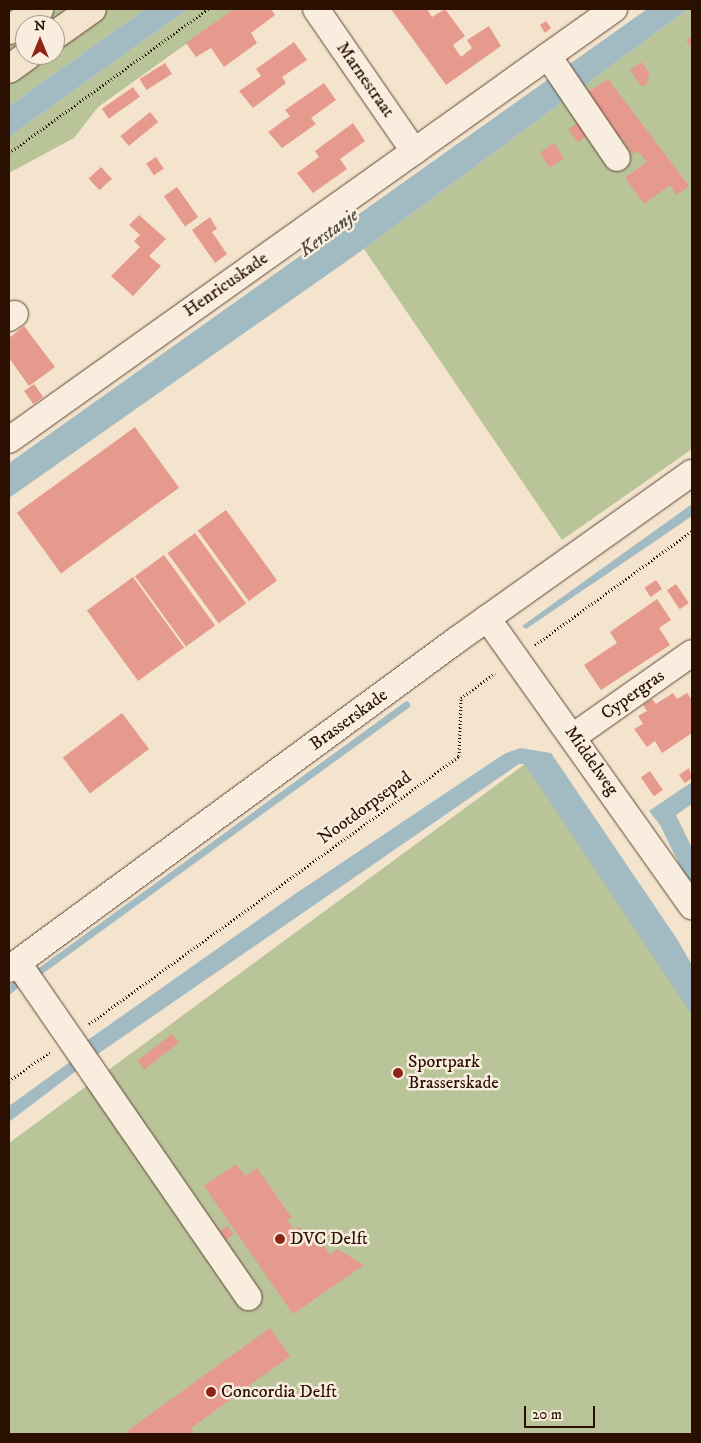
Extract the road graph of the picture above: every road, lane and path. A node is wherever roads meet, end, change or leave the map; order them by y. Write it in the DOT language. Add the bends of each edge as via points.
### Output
graph roads {
  1 [pos="39,9"];
  2 [pos="92,9"];
  3 [pos="208,9"];
  4 [pos="316,9"];
  5 [pos="614,9"];
  6 [pos="65,29"];
  7 [pos="9,30"];
  8 [pos="553,64"];
  9 [pos="414,151"];
  10 [pos="9,153"];
  11 [pos="617,158"];
  12 [pos="9,440"];
  13 [pos="692,473"];
  14 [pos="692,531"];
  15 [pos="487,618"];
  16 [pos="692,653"];
  17 [pos="516,658"];
  18 [pos="574,736"];
  19 [pos="689,895"];
  20 [pos="13,966"];
  21 [pos="71,1037"];
  22 [pos="9,1081"];
  23 [pos="248,1297"];
  1 -- 7 [label="main road"];
  2 -- 6 [label="main road"];
  3 -- 10 [label="path"];
  4 -- 9 [label="street, Marnestraat"];
  5 -- 8 [label="street, Henricuskade"];
  8 -- 9 [label="street, Henricuskade"];
  8 -- 11 [label="street"];
  9 -- 12 [label="street, Henricuskade"];
  13 -- 15 [label="street, Brasserskade"];
  14 -- 17 [label="path, Nootdorpsepad"];
  15 -- 17 [label="street, Middelweg"];
  15 -- 20 [label="street, Brasserskade"];
  16 -- 18 [label="street, Cypergras"];
  17 -- 18 [label="street, Middelweg"];
  17 -- 21 [label="path, Nootdorpsepad" via="461,698 459,756"];
  18 -- 19 [label="street, Middelweg"];
  20 -- 21 [label="street"];
  21 -- 22 [label="path, Nootdorpsepad"];
  21 -- 23 [label="street"];
}
